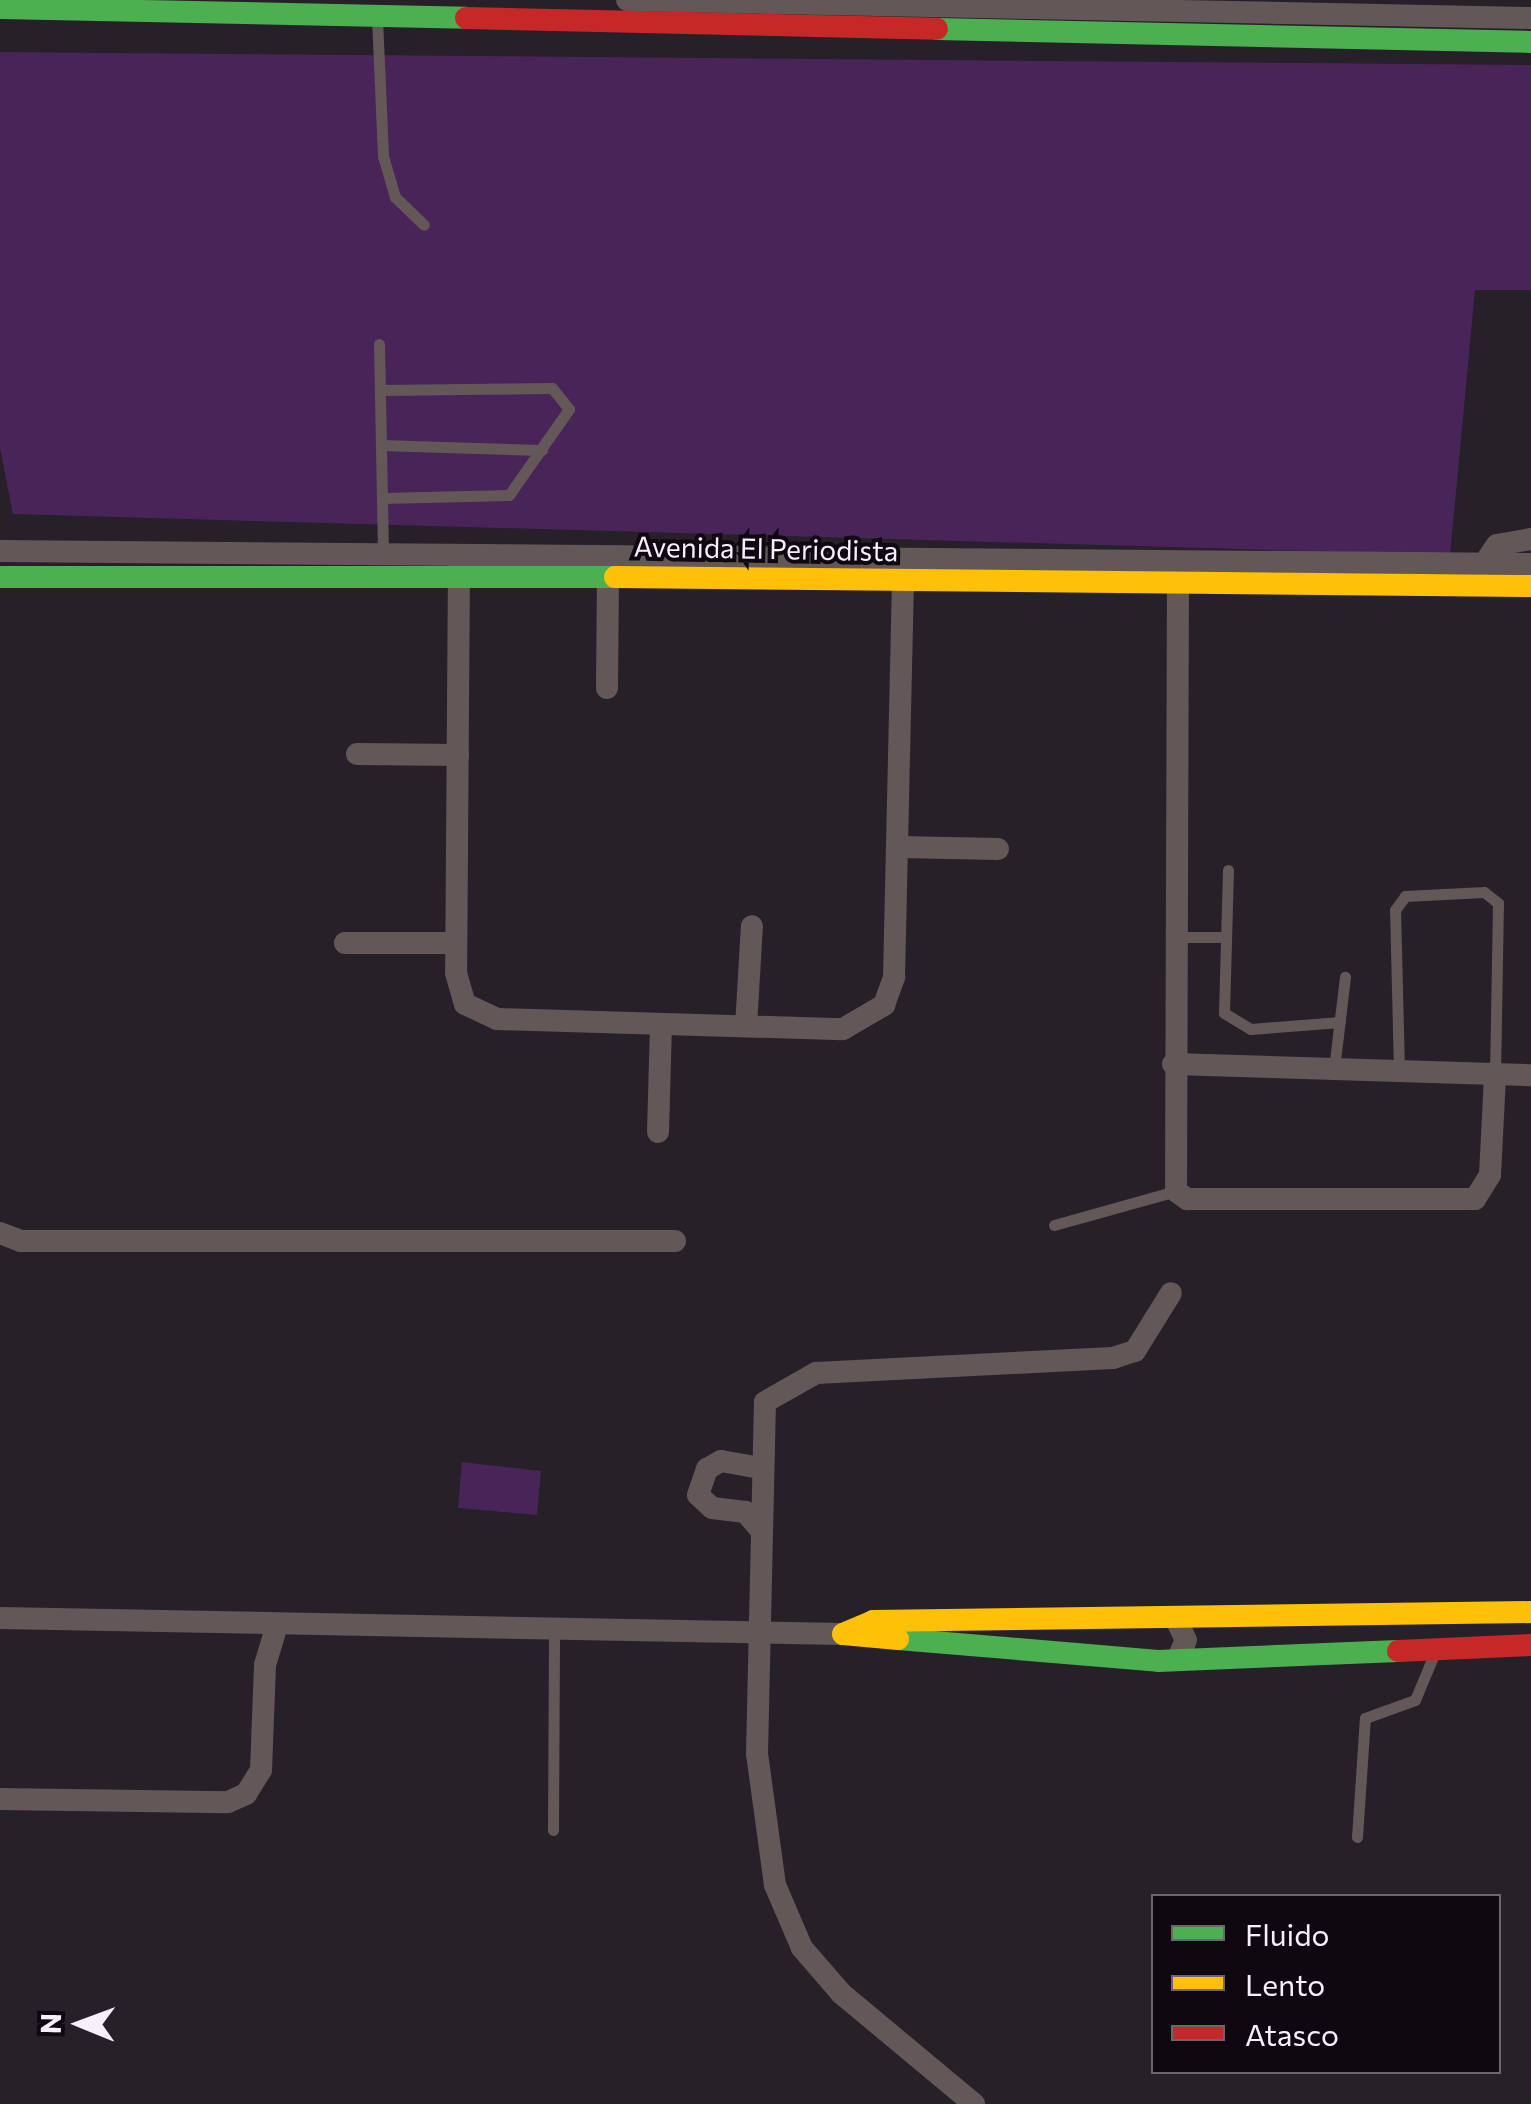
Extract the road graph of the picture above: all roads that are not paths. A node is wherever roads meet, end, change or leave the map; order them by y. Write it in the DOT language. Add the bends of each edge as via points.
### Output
graph roads {
  1 [pos="628,0"];
  2 [pos="760,2"];
  3 [pos="1036,4"];
  4 [pos="1066,5"];
  5 [pos="0,8"];
  6 [pos="876,11"];
  7 [pos="393,12"];
  8 [pos="1531,18"];
  9 [pos="1034,33"];
  10 [pos="1066,34"];
  11 [pos="1531,42"];
  12 [pos="424,225"];
  13 [pos="379,344"];
  14 [pos="380,390"];
  15 [pos="381,446"];
  16 [pos="542,450"];
  17 [pos="382,498"];
  18 [pos="1531,539"];
  19 [pos="0,551"];
  20 [pos="382,554"];
  21 [pos="1484,564"];
  22 [pos="1531,564"];
  23 [pos="459,565"];
  24 [pos="903,569"];
  25 [pos="1178,572"];
  26 [pos="0,576"];
  27 [pos="608,576"];
  28 [pos="1531,586"];
  29 [pos="608,688"];
  30 [pos="357,754"];
  31 [pos="458,755"];
  32 [pos="900,848"];
  33 [pos="998,849"];
  34 [pos="1228,870"];
  35 [pos="752,926"];
  36 [pos="1174,938"];
  37 [pos="1226,938"];
  38 [pos="345,943"];
  39 [pos="456,943"];
  40 [pos="1345,976"];
  41 [pos="1340,1022"];
  42 [pos="661,1024"];
  43 [pos="746,1026"];
  44 [pos="1173,1064"];
  45 [pos="1334,1069"];
  46 [pos="1399,1072"];
  47 [pos="1495,1075"];
  48 [pos="1531,1076"];
  49 [pos="658,1132"];
  50 [pos="1176,1191"];
  51 [pos="1054,1225"];
  52 [pos="0,1233"];
  53 [pos="675,1241"];
  54 [pos="1170,1293"];
  55 [pos="761,1468"];
  56 [pos="760,1529"];
  57 [pos="1531,1612"];
  58 [pos="1441,1613"];
  59 [pos="0,1618"];
  60 [pos="1150,1619"];
  61 [pos="1176,1619"];
  62 [pos="277,1624"];
  63 [pos="554,1630"];
  64 [pos="758,1633"];
  65 [pos="843,1634"];
  66 [pos="1531,1645"];
  67 [pos="1436,1648"];
  68 [pos="1176,1660"];
  69 [pos="1148,1661"];
  70 [pos="0,1800"];
  71 [pos="552,1830"];
  72 [pos="1357,1836"];
  73 [pos="974,2104"];
  1 -- 2 [label="street"];
  2 -- 6 [label="street"];
  3 -- 4 [label="street"];
  3 -- 6 [label="street"];
  3 -- 9 [label="street"];
  4 -- 8 [label="street"];
  4 -- 10 [label="street"];
  5 -- 7 [label="street"];
  6 -- 7 [label="street"];
  6 -- 9 [label="street"];
  7 -- 12 [label="lane" via="383,156 395,197"];
  9 -- 10 [label="street"];
  10 -- 11 [label="street"];
  13 -- 14 [label="lane"];
  14 -- 15 [label="lane"];
  14 -- 16 [label="lane" via="552,388 568,409"];
  15 -- 16 [label="lane"];
  15 -- 17 [label="lane"];
  16 -- 17 [label="lane" via="509,495"];
  17 -- 20 [label="lane"];
  18 -- 21 [label="street" via="1497,545"];
  19 -- 20 [label="street"];
  20 -- 23 [label="street"];
  21 -- 22 [label="street"];
  21 -- 25 [label="street"];
  23 -- 24 [label="street"];
  23 -- 26 [label="street, Avenida El Periodista"];
  23 -- 27 [label="street, Avenida El Periodista"];
  23 -- 31 [label="street"];
  24 -- 25 [label="street, Avenida El Periodista"];
  24 -- 27 [label="street, Avenida El Periodista"];
  24 -- 32 [label="street"];
  25 -- 28 [label="street, Avenida El Periodista"];
  25 -- 36 [label="street"];
  27 -- 29 [label="street"];
  30 -- 31 [label="street"];
  31 -- 39 [label="street"];
  32 -- 33 [label="street"];
  32 -- 43 [label="street" via="894,977 884,1005 843,1029"];
  34 -- 37 [label="lane"];
  35 -- 43 [label="street"];
  36 -- 37 [label="lane"];
  36 -- 44 [label="street"];
  37 -- 41 [label="lane" via="1228,1018 1251,1029"];
  38 -- 39 [label="street"];
  39 -- 42 [label="street" via="466,1004 479,1013"];
  40 -- 41 [label="lane"];
  41 -- 45 [label="lane"];
  42 -- 43 [label="street"];
  42 -- 49 [label="street"];
  44 -- 45 [label="street"];
  44 -- 50 [label="street"];
  45 -- 46 [label="street"];
  46 -- 47 [label="street"];
  46 -- 47 [label="lane" via="1395,910 1405,896 1484,892 1498,903"];
  47 -- 48 [label="street"];
  47 -- 50 [label="street" via="1490,1175 1474,1199 1187,1199"];
  50 -- 51 [label="lane"];
  52 -- 53 [label="street" via="21,1241"];
  54 -- 55 [label="street" via="1134,1350 1113,1358 816,1373 783,1386 765,1402"];
  55 -- 56 [label="street"];
  55 -- 56 [label="street" via="721,1460 708,1469 698,1495 712,1508 744,1512"];
  56 -- 64 [label="street"];
  57 -- 58 [label="street"];
  58 -- 61 [label="street"];
  58 -- 67 [label="lane"];
  59 -- 62 [label="street"];
  60 -- 61 [label="street"];
  60 -- 65 [label="street" via="873,1621"];
  60 -- 69 [label="street" via="1137,1641"];
  61 -- 68 [label="street" via="1186,1640"];
  62 -- 63 [label="street"];
  62 -- 70 [label="street" via="264,1665 261,1770 246,1794 228,1802"];
  63 -- 64 [label="street"];
  63 -- 71 [label="lane"];
  64 -- 65 [label="street"];
  64 -- 73 [label="street" via="760,1810 775,1885 802,1948 841,1993"];
  65 -- 69 [label="street"];
  66 -- 67 [label="street"];
  67 -- 68 [label="street"];
  67 -- 72 [label="lane" via="1426,1689 1415,1700 1365,1718"];
  68 -- 69 [label="street"];
}
